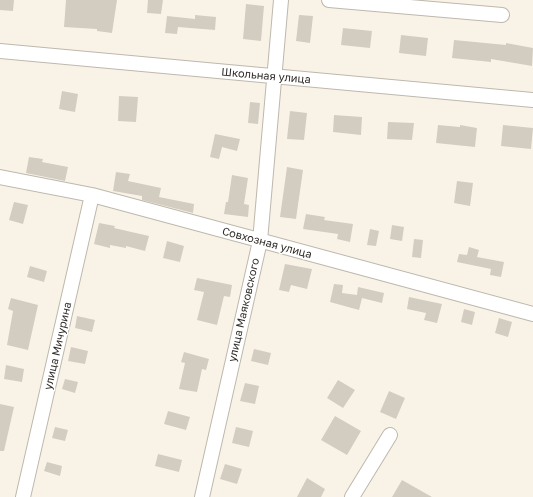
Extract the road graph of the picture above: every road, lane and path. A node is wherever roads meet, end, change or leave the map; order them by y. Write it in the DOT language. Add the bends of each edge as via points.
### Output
graph roads {
  1 [pos="281,0"];
  2 [pos="329,0"];
  3 [pos="502,15"];
  4 [pos="0,51"];
  5 [pos="274,77"];
  6 [pos="533,100"];
  7 [pos="0,177"];
  8 [pos="92,195"];
  9 [pos="260,241"];
  10 [pos="533,314"];
  11 [pos="390,435"];
  12 [pos="23,497"];
  13 [pos="202,497"];
  14 [pos="352,497"];
  1 -- 5 [label="street, улица Маяковского"];
  2 -- 3 [label="street"];
  4 -- 5 [label="street, Школьная улица"];
  5 -- 6 [label="street, Школьная улица"];
  5 -- 9 [label="street, улица Маяковского"];
  7 -- 8 [label="street, Совхозная улица"];
  8 -- 9 [label="street, Совхозная улица"];
  8 -- 12 [label="street, улица Мичурина"];
  9 -- 10 [label="street, Совхозная улица"];
  9 -- 13 [label="street, улица Маяковского"];
  11 -- 14 [label="street"];
}
